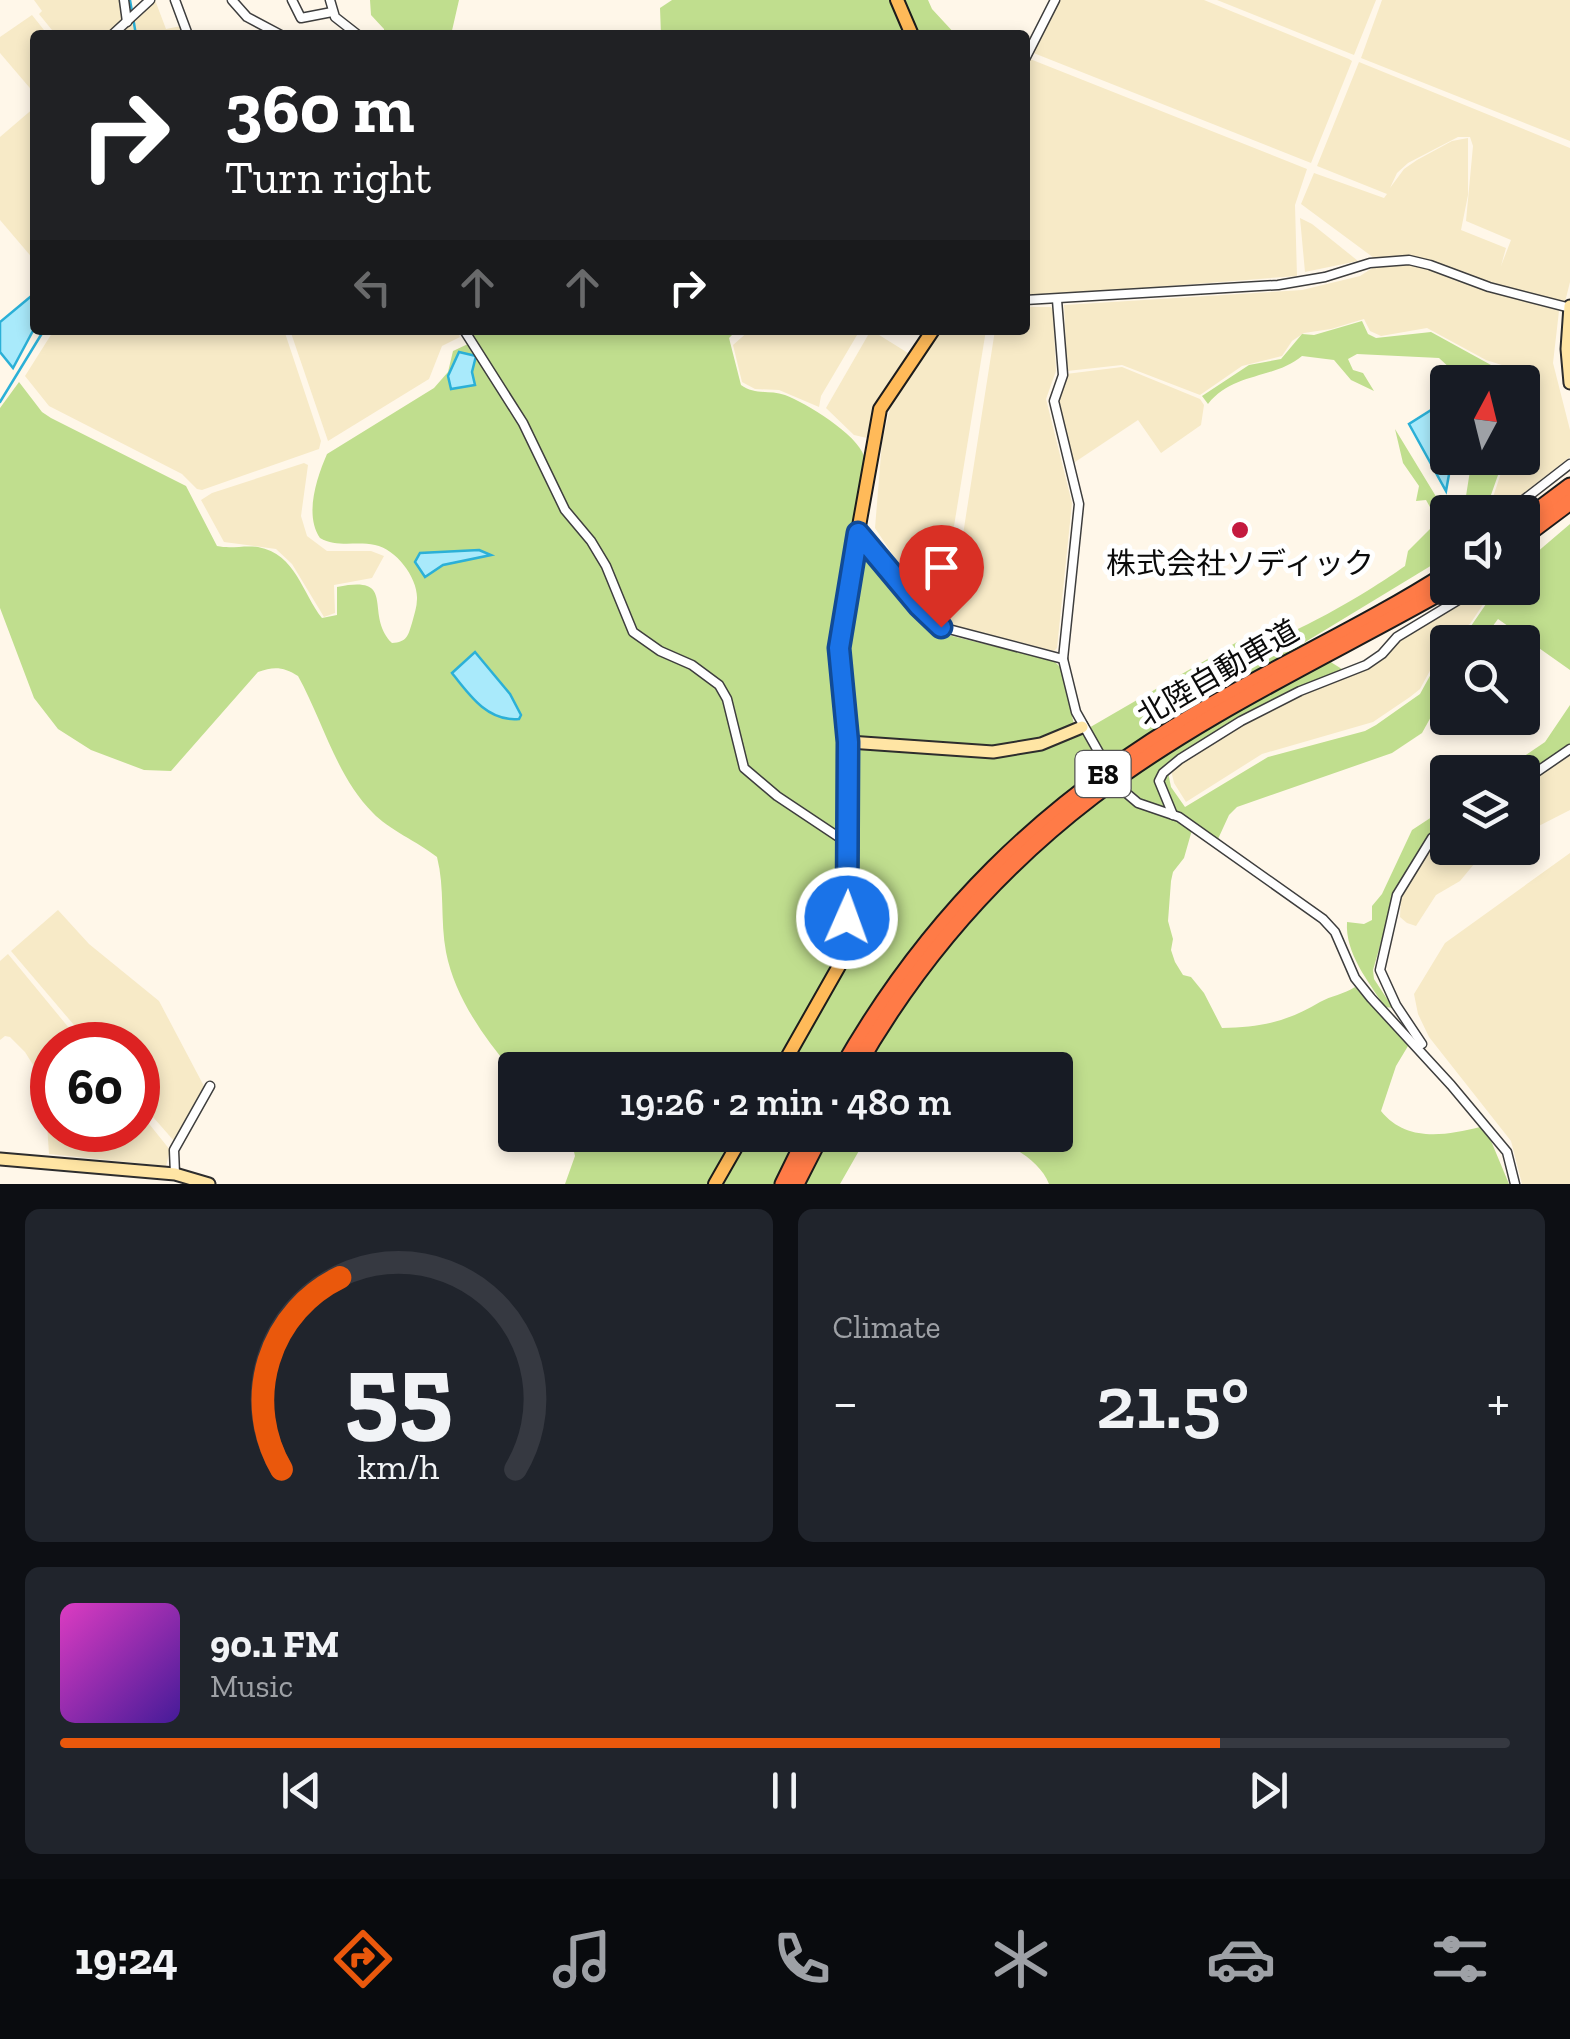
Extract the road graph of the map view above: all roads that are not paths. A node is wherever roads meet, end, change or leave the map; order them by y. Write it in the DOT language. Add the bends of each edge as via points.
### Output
graph roads {
  1 [pos="124,0"];
  2 [pos="150,0"];
  3 [pos="175,0"];
  4 [pos="232,0"];
  5 [pos="292,0"];
  6 [pos="330,0"];
  7 [pos="897,0"];
  8 [pos="1055,0"];
  9 [pos="332,12"];
  10 [pos="126,22"];
  11 [pos="117,30"];
  12 [pos="186,30"];
  13 [pos="267,30"];
  14 [pos="352,30"];
  15 [pos="910,30"];
  16 [pos="1030,49"];
  17 [pos="1030,300"];
  18 [pos="1057,300"];
  19 [pos="1570,308"];
  20 [pos="467,335"];
  21 [pos="931,335"];
  22 [pos="1569,378"];
  23 [pos="1570,464"];
  24 [pos="1570,486"];
  25 [pos="1530,495"];
  26 [pos="1570,502"];
  27 [pos="1540,508"];
  28 [pos="1540,528"];
  29 [pos="858,533"];
  30 [pos="1430,583"];
  31 [pos="1430,598"];
  32 [pos="1450,605"];
  33 [pos="1062,659"];
  34 [pos="1082,727"];
  35 [pos="848,742"];
  36 [pos="1570,749"];
  37 [pos="1540,770"];
  38 [pos="1173,815"];
  39 [pos="1430,841"];
  40 [pos="849,844"];
  41 [pos="1422,1044"];
  42 [pos="790,1052"];
  43 [pos="852,1052"];
  44 [pos="866,1052"];
  45 [pos="210,1086"];
  46 [pos="733,1152"];
  47 [pos="798,1152"];
  48 [pos="812,1152"];
  49 [pos="0,1159"];
  50 [pos="175,1174"];
  51 [pos="209,1184"];
  52 [pos="715,1184"];
  53 [pos="782,1184"];
  54 [pos="796,1184"];
  55 [pos="1515,1184"];
  1 -- 10 [label="street"];
  2 -- 10 [label="street"];
  3 -- 12 [label="street"];
  4 -- 13 [label="street"];
  5 -- 9 [label="street" via="301,18"];
  6 -- 9 [label="street"];
  7 -- 15 [label="main road"];
  8 -- 16 [label="street"];
  9 -- 14 [label="street"];
  10 -- 11 [label="street"];
  17 -- 18 [label="street"];
  18 -- 19 [label="street" via="1278,285 1410,260"];
  18 -- 33 [label="street" via="1063,375 1054,401 1079,504"];
  19 -- 22 [label="street"];
  20 -- 40 [label="street" via="523,423 565,510 606,566 633,632 718,685 744,768"];
  21 -- 29 [label="main road" via="880,409"];
  23 -- 25 [label="street"];
  24 -- 27 [label="highway"];
  26 -- 28 [label="highway"];
  29 -- 33 [label="street" via="941,627"];
  29 -- 35 [label="main road" via="839,648"];
  30 -- 43 [label="highway, 北陸自動車道 / E8" via="1159,736 1054,812 933,933"];
  31 -- 44 [label="highway, 北陸自動車道 / E8" via="1203,724 1064,820 944,938"];
  32 -- 38 [label="street" via="1366,665 1300,690 1173,765 1160,781"];
  33 -- 34 [label="street"];
  34 -- 35 [label="street" via="1041,744 994,752"];
  34 -- 38 [label="street, bridge" via="1126,792"];
  35 -- 40 [label="main road"];
  36 -- 37 [label="street"];
  38 -- 55 [label="street" via="1323,919 1355,978 1507,1152"];
  39 -- 41 [label="street" via="1397,895 1380,970"];
  40 -- 42 [label="main road" via="838,966"];
  45 -- 50 [label="street" via="174,1150"];
  46 -- 52 [label="main road"];
  47 -- 53 [label="highway"];
  48 -- 54 [label="highway"];
  49 -- 50 [label="street"];
  50 -- 51 [label="street"];
}
